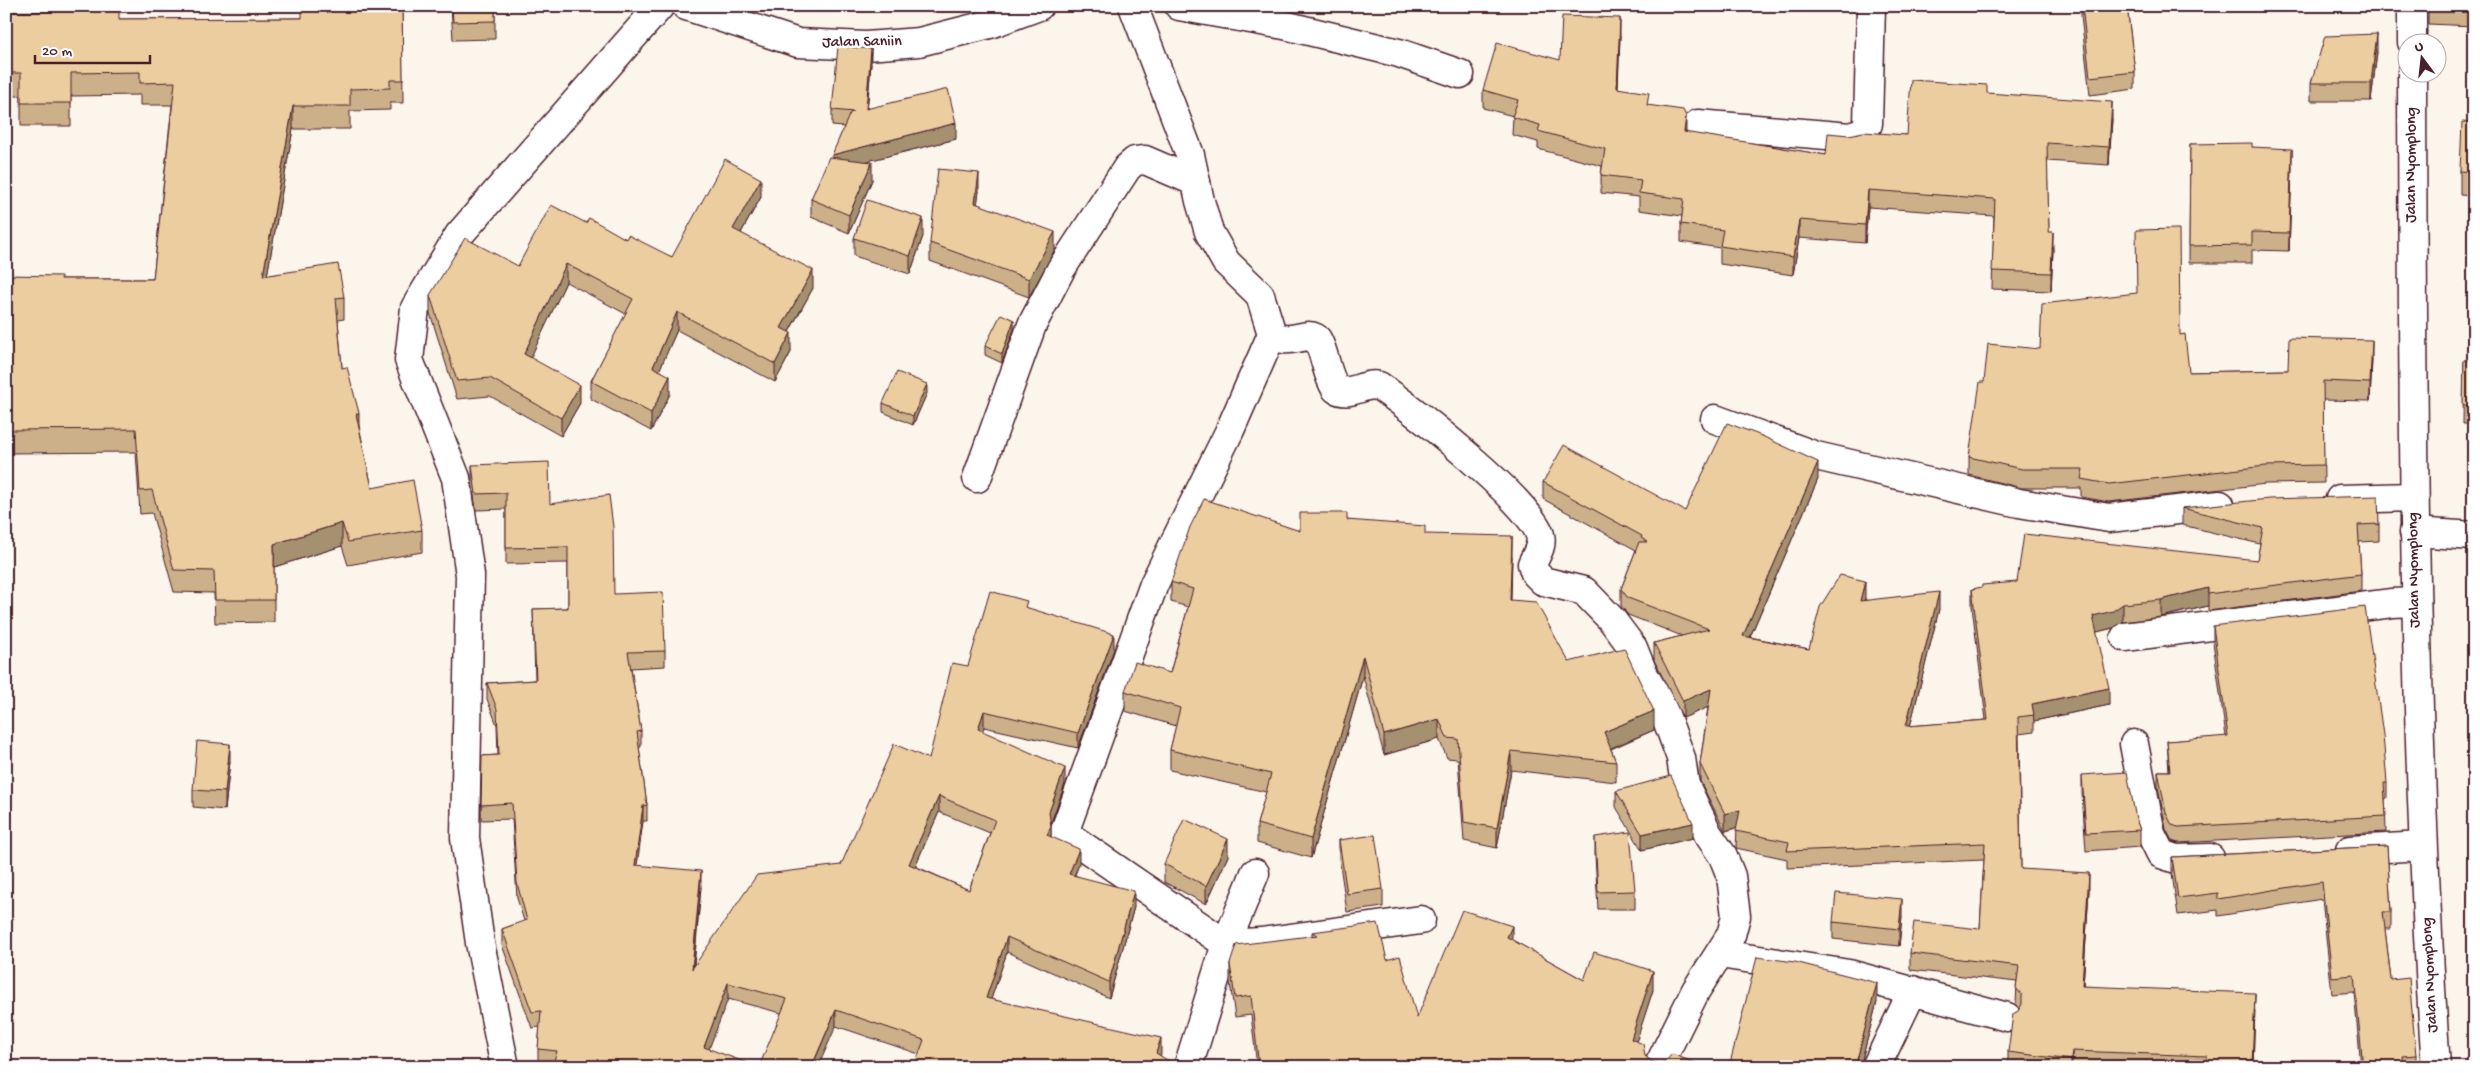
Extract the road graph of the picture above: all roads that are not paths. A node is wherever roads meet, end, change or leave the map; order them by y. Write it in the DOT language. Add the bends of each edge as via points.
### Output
graph roads {
  1 [pos="660,6"];
  2 [pos="686,6"];
  3 [pos="1039,6"];
  4 [pos="1133,6"];
  5 [pos="1179,6"];
  6 [pos="1871,6"];
  7 [pos="2412,6"];
  8 [pos="2412,32"];
  9 [pos="1460,74"];
  10 [pos="2412,82"];
  11 [pos="1698,124"];
  12 [pos="1196,182"];
  13 [pos="1272,334"];
  14 [pos="1715,419"];
  15 [pos="976,478"];
  16 [pos="2414,497"];
  17 [pos="2316,499"];
  18 [pos="2241,503"];
  19 [pos="2414,532"];
  20 [pos="2474,536"];
  21 [pos="2416,602"];
  22 [pos="2125,637"];
  23 [pos="2134,744"];
  24 [pos="2423,846"];
  25 [pos="2326,852"];
  26 [pos="2239,857"];
  27 [pos="1256,873"];
  28 [pos="1421,920"];
  29 [pos="1226,944"];
  30 [pos="1720,954"];
  31 [pos="1913,990"];
  32 [pos="2006,1017"];
  33 [pos="505,1067"];
  34 [pos="1188,1067"];
  35 [pos="1658,1067"];
  36 [pos="1876,1067"];
  37 [pos="2436,1067"];
  1 -- 33 [label="street" via="459,235 415,308 409,360 456,478 470,575 465,838 480,943"];
  2 -- 3 [label="street, Jalan Saniin" via="798,43 866,46 919,42 990,24"];
  4 -- 12 [label="street" via="1175,111"];
  5 -- 9 [label="street" via="1284,25 1399,53"];
  6 -- 11 [label="street" via="1868,124 1863,133 1850,136"];
  7 -- 8 [label="street"];
  10 -- 16 [label="street, Jalan Nyomplong"];
  12 -- 13 [label="street" via="1217,249 1260,295"];
  12 -- 15 [label="street" via="1145,160 1135,161 1127,168 1061,269 1032,325"];
  13 -- 29 [label="street" via="1230,430 1154,584 1064,833"];
  13 -- 30 [label="street" via="1286,341 1315,337 1336,389 1349,392 1368,385 1379,386 1446,438 1504,490 1538,530 1541,544 1532,564 1535,574 1543,581 1584,591 1633,648 1643,674 1663,709 1681,758 1685,785 1731,876 1736,916 1731,935"];
  14 -- 18 [label="street" via="1816,456 2020,503 2109,518"];
  16 -- 17 [label="street"];
  16 -- 19 [label="street, Jalan Nyomplong"];
  19 -- 20 [label="street"];
  19 -- 21 [label="street, Jalan Nyomplong"];
  21 -- 22 [label="street"];
  21 -- 24 [label="street, Jalan Nyomplong"];
  23 -- 26 [label="street" via="2149,825 2161,854 2176,859"];
  24 -- 25 [label="street"];
  24 -- 37 [label="street, Jalan Nyomplong"];
  27 -- 29 [label="street"];
  28 -- 29 [label="street"];
  29 -- 34 [label="street"];
  30 -- 31 [label="street" via="1849,974"];
  30 -- 35 [label="street" via="1696,990"];
  31 -- 32 [label="street"];
  31 -- 36 [label="street"];
}
